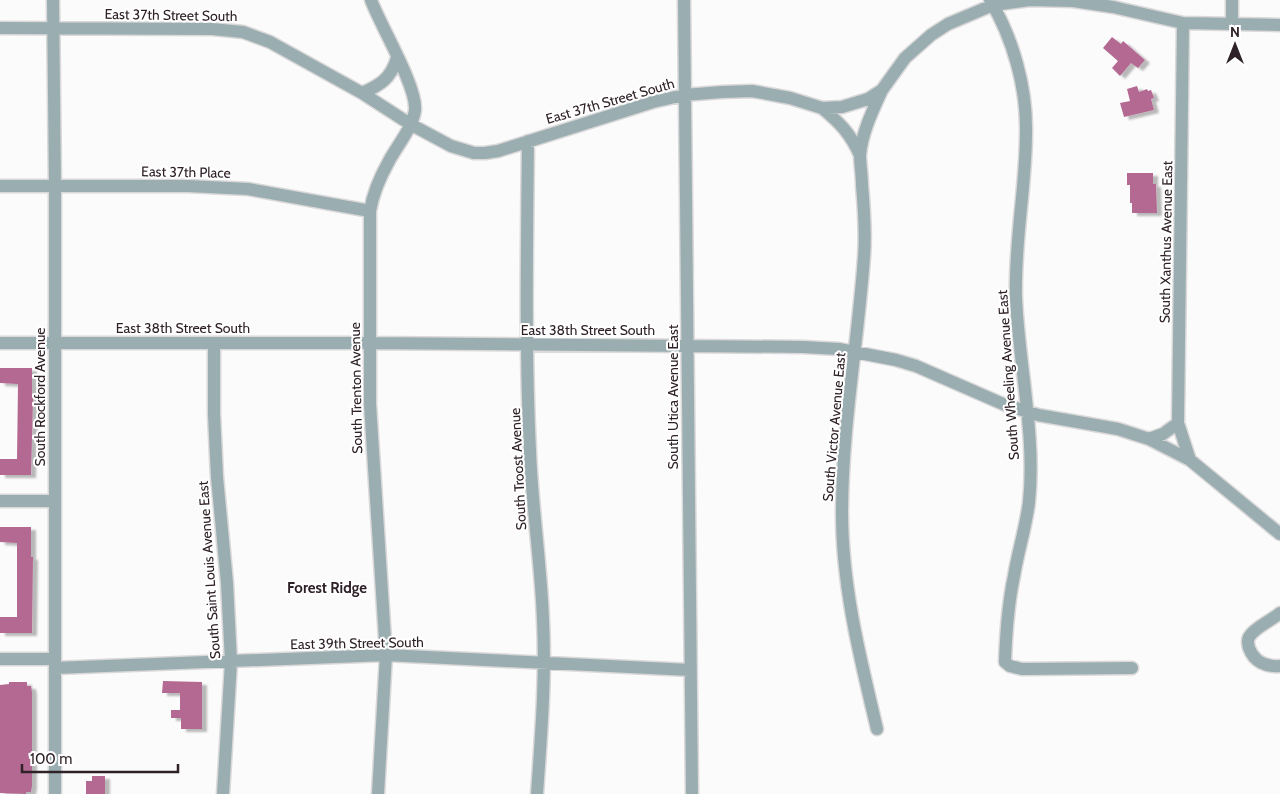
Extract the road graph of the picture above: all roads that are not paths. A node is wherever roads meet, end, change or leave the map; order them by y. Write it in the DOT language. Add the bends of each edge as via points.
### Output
graph roads {
  1 [pos="53,0"];
  2 [pos="371,0"];
  3 [pos="684,0"];
  4 [pos="1232,0"];
  5 [pos="991,3"];
  6 [pos="1183,23"];
  7 [pos="1232,24"];
  8 [pos="1280,25"];
  9 [pos="0,28"];
  10 [pos="53,28"];
  11 [pos="397,58"];
  12 [pos="882,90"];
  13 [pos="362,93"];
  14 [pos="684,95"];
  15 [pos="822,108"];
  16 [pos="410,124"];
  17 [pos="528,141"];
  18 [pos="860,155"];
  19 [pos="0,186"];
  20 [pos="55,186"];
  21 [pos="370,211"];
  22 [pos="0,342"];
  23 [pos="55,343"];
  24 [pos="370,343"];
  25 [pos="214,344"];
  26 [pos="527,345"];
  27 [pos="688,346"];
  28 [pos="855,352"];
  29 [pos="1026,412"];
  30 [pos="1178,423"];
  31 [pos="1149,439"];
  32 [pos="1190,460"];
  33 [pos="0,501"];
  34 [pos="55,502"];
  35 [pos="1280,534"];
  36 [pos="1280,613"];
  37 [pos="386,655"];
  38 [pos="0,658"];
  39 [pos="231,662"];
  40 [pos="544,662"];
  41 [pos="55,664"];
  42 [pos="1280,666"];
  43 [pos="1132,668"];
  44 [pos="690,670"];
  45 [pos="877,729"];
  46 [pos="55,794"];
  47 [pos="223,794"];
  48 [pos="378,794"];
  49 [pos="537,794"];
  50 [pos="692,794"];
  1 -- 10 [label="street, South Rockford Avenue"];
  2 -- 11 [label="street, South Trenton Avenue"];
  3 -- 14 [label="street, South Utica Avenue East"];
  4 -- 7 [label="street"];
  5 -- 6 [label="street, East 37th Street South" via="1073,0"];
  5 -- 12 [label="street, East 37th Street South" via="931,35 906,58"];
  5 -- 29 [label="street, South Wheeling Avenue East" via="1000,17 1018,67 1025,110 1016,296"];
  6 -- 7 [label="street, East 37th Street South"];
  6 -- 30 [label="street, South Xanthus Avenue East"];
  7 -- 8 [label="street, East 37th Street South"];
  9 -- 10 [label="street, East 37th Street South"];
  10 -- 13 [label="street, East 37th Street South" via="242,32 270,42"];
  10 -- 20 [label="street, South Rockford Avenue"];
  11 -- 13 [label="street" via="385,81"];
  11 -- 16 [label="street, South Trenton Avenue" via="412,91 415,110"];
  12 -- 15 [label="street, East 37th Street South" via="842,108"];
  12 -- 18 [label="street, South Victor Avenue East"];
  13 -- 16 [label="street, East 37th Street South"];
  14 -- 15 [label="street, East 37th Street South" via="752,91"];
  14 -- 17 [label="street, East 37th Street South"];
  14 -- 27 [label="street, South Utica Avenue East"];
  15 -- 18 [label="street, South Victor Avenue East" via="853,138"];
  16 -- 17 [label="street, East 37th Street South" via="451,146 474,153 498,151"];
  16 -- 21 [label="street, South Trenton Avenue" via="374,192"];
  17 -- 26 [label="street, South Troost Avenue"];
  18 -- 28 [label="street, South Victor Avenue East" via="864,253"];
  19 -- 20 [label="street, East 37th Place"];
  20 -- 21 [label="street, East 37th Place" via="248,189"];
  20 -- 23 [label="street, South Rockford Avenue"];
  21 -- 24 [label="street, South Trenton Avenue"];
  22 -- 23 [label="street, East 38th Street South"];
  23 -- 25 [label="street, East 38th Street South"];
  23 -- 34 [label="street, South Rockford Avenue"];
  24 -- 25 [label="street, East 38th Street South"];
  24 -- 26 [label="street, East 38th Street South"];
  24 -- 37 [label="street, South Trenton Avenue" via="373,472"];
  25 -- 39 [label="street, South Saint Louis Avenue East" via="217,477"];
  26 -- 27 [label="street, East 38th Street South"];
  26 -- 40 [label="street, South Troost Avenue" via="530,451"];
  27 -- 28 [label="street, East 38th Street South" via="803,347"];
  27 -- 44 [label="street, South Utica Avenue East"];
  28 -- 29 [label="street, East 38th Street South" via="916,366"];
  28 -- 45 [label="street, South Victor Avenue East" via="843,463 844,558 850,608"];
  29 -- 31 [label="street, East 38th Street South" via="1118,429"];
  29 -- 43 [label="street, South Wheeling Avenue East" via="1029,503 1010,597 1005,662 1022,669"];
  30 -- 31 [label="street"];
  30 -- 32 [label="street, South Xanthus Avenue East"];
  31 -- 32 [label="street, East 38th Street South"];
  32 -- 35 [label="street, East 38th Street South"];
  33 -- 34 [label="street"];
  34 -- 41 [label="street, South Rockford Avenue"];
  36 -- 42 [label="street" via="1249,636 1247,644 1256,660"];
  37 -- 39 [label="street, East 39th Street South"];
  37 -- 40 [label="street, East 39th Street South"];
  37 -- 48 [label="street, South Trenton Avenue"];
  38 -- 41 [label="street, East 39th Street South"];
  39 -- 41 [label="street, East 39th Street South"];
  39 -- 47 [label="street, South Saint Louis Avenue East"];
  40 -- 44 [label="street, East 39th Street South"];
  40 -- 49 [label="street, South Troost Avenue"];
  41 -- 46 [label="street, South Rockford Avenue"];
  44 -- 50 [label="street, South Utica Avenue East"];
}
